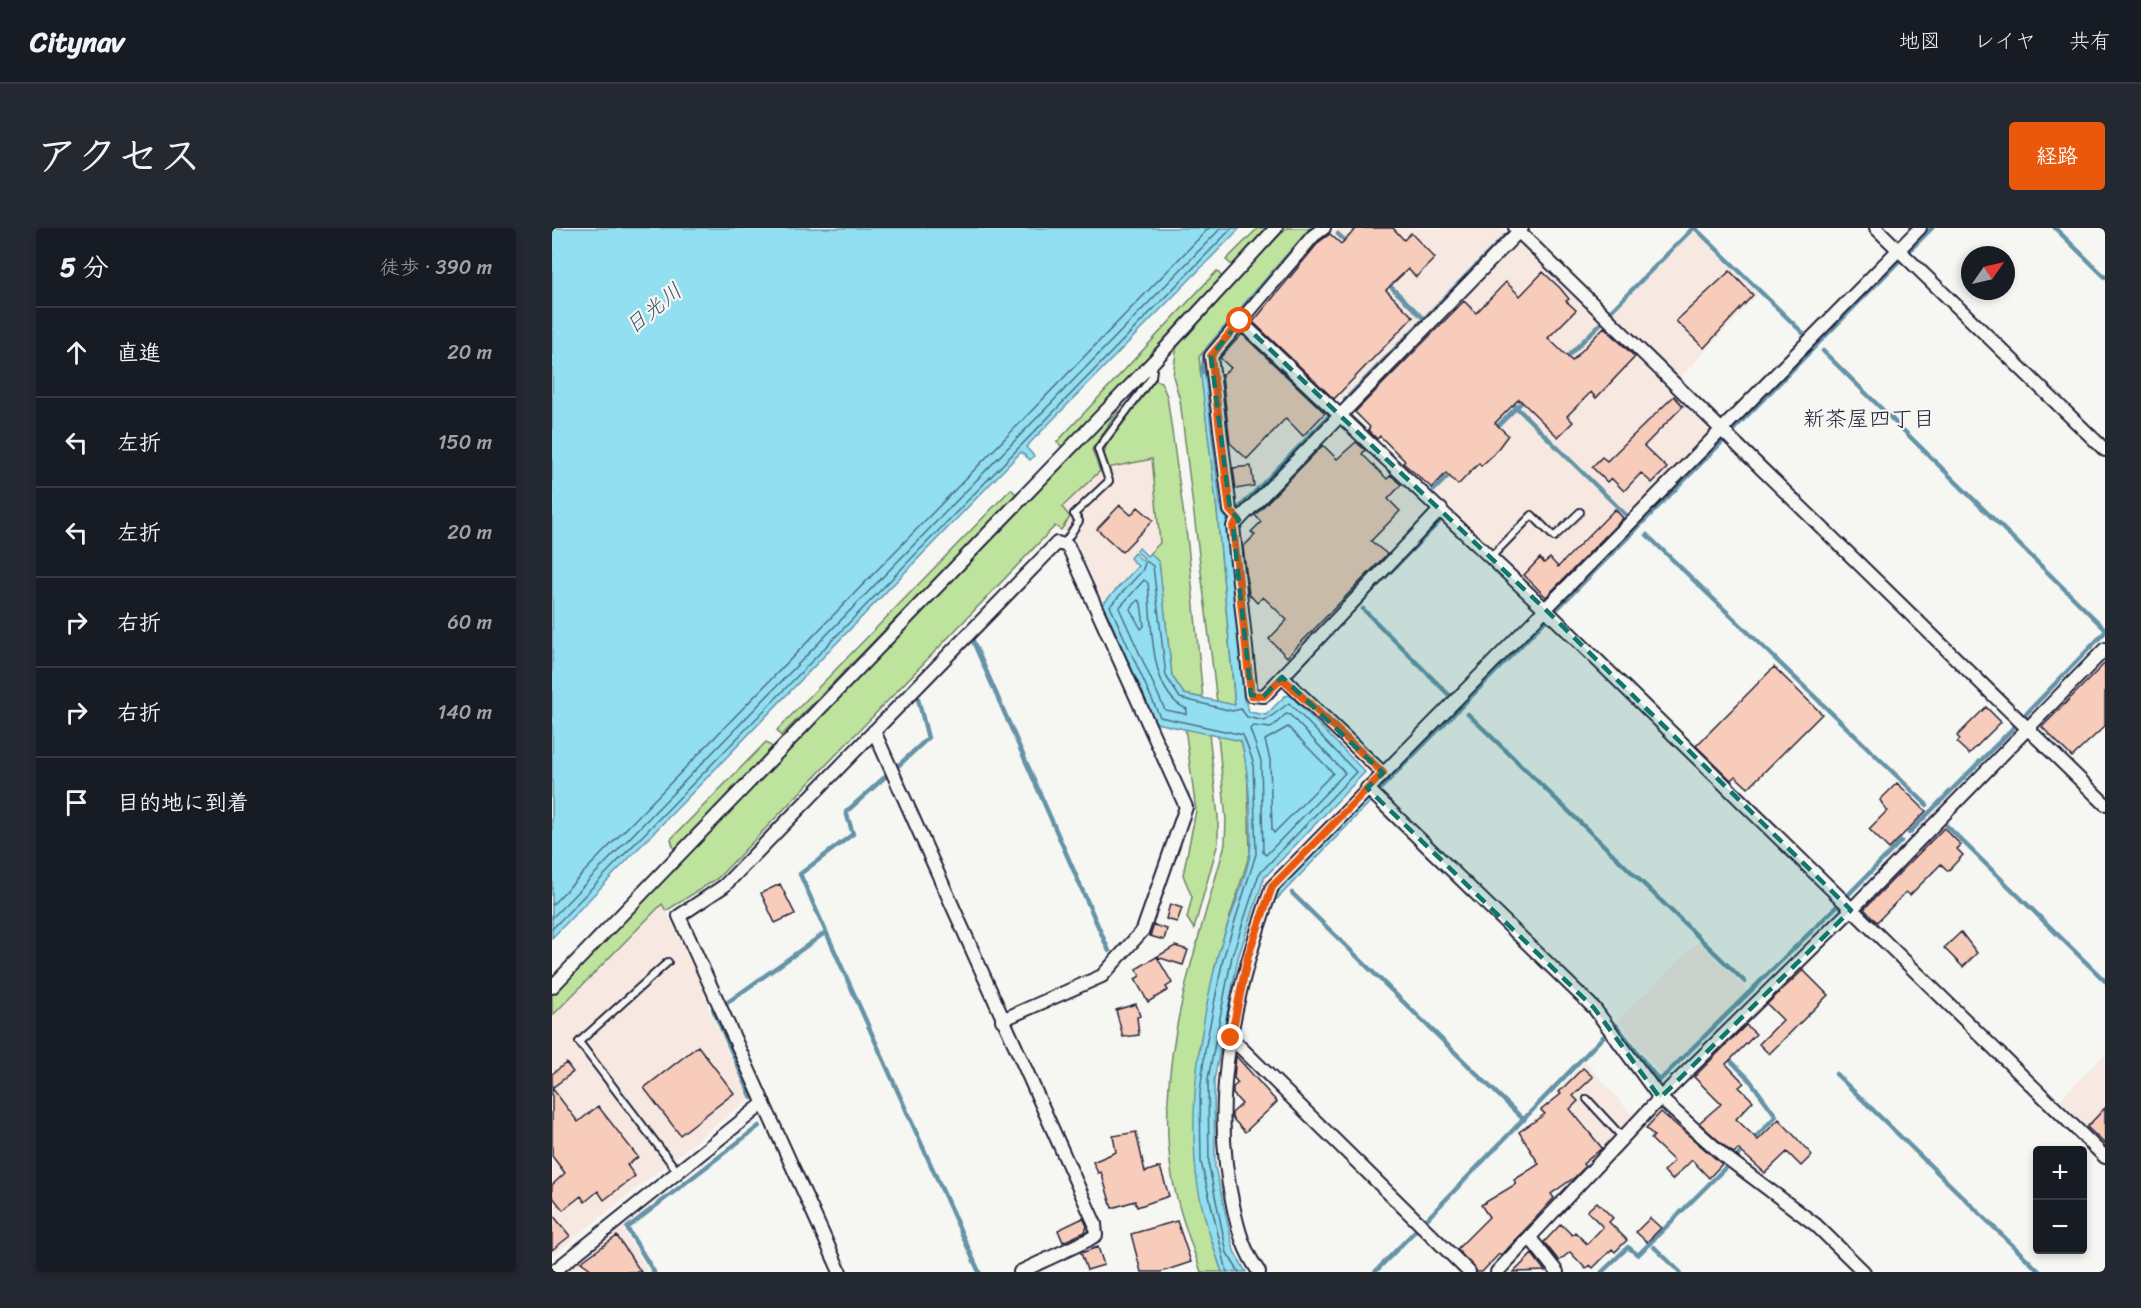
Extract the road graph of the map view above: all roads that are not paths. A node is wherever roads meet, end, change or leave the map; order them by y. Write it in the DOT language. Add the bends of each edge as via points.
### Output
graph roads {
  1 [pos="1276,228"];
  2 [pos="1324,228"];
  3 [pos="1876,228"];
  4 [pos="1920,228"];
  5 [pos="1519,229"];
  6 [pos="1899,250"];
  7 [pos="1240,321"];
  8 [pos="1154,361"];
  9 [pos="1342,415"];
  10 [pos="1721,430"];
  11 [pos="2105,450"];
  12 [pos="1441,509"];
  13 [pos="1580,512"];
  14 [pos="1239,520"];
  15 [pos="1064,545"];
  16 [pos="1491,557"];
  17 [pos="1544,608"];
  18 [pos="2105,649"];
  19 [pos="1282,678"];
  20 [pos="2028,729"];
  21 [pos="874,731"];
  22 [pos="1383,773"];
  23 [pos="1367,788"];
  24 [pos="2105,804"];
  25 [pos="1851,910"];
  26 [pos="668,962"];
  27 [pos="552,987"];
  28 [pos="1002,1020"];
  29 [pos="1231,1038"];
  30 [pos="1660,1098"];
  31 [pos="1587,1099"];
  32 [pos="764,1103"];
  33 [pos="1623,1138"];
  34 [pos="2105,1157"];
  35 [pos="678,1172"];
  36 [pos="1530,1238"];
  37 [pos="1043,1267"];
  38 [pos="553,1272"];
  39 [pos="840,1272"];
  40 [pos="1020,1272"];
  41 [pos="1259,1272"];
  42 [pos="1469,1272"];
  43 [pos="1497,1272"];
  44 [pos="1557,1272"];
  45 [pos="1864,1272"];
  1 -- 8 [label="street"];
  2 -- 7 [label="street"];
  3 -- 6 [label="street"];
  4 -- 6 [label="street"];
  5 -- 9 [label="street"];
  5 -- 10 [label="street"];
  6 -- 10 [label="street"];
  6 -- 11 [label="street"];
  7 -- 9 [label="street"];
  7 -- 14 [label="street" via="1211,356 1230,510"];
  8 -- 15 [label="lane" via="1152,376 1098,448 1109,481 1074,514 1079,521"];
  8 -- 27 [label="street"];
  9 -- 12 [label="street"];
  9 -- 14 [label="street"];
  10 -- 17 [label="street"];
  10 -- 20 [label="street"];
  12 -- 16 [label="street"];
  12 -- 19 [label="street"];
  13 -- 16 [label="lane" via="1554,537 1533,515"];
  14 -- 19 [label="street" via="1233,526 1251,695 1264,696"];
  15 -- 21 [label="street" via="1057,543"];
  15 -- 28 [label="street" via="1068,546 1186,807 1143,930 1102,976"];
  16 -- 17 [label="street"];
  17 -- 22 [label="street"];
  17 -- 25 [label="street"];
  18 -- 20 [label="street"];
  19 -- 22 [label="street"];
  20 -- 24 [label="street"];
  20 -- 25 [label="street"];
  21 -- 28 [label="street"];
  21 -- 32 [label="street" via="724,886 679,916"];
  22 -- 23 [label="street"];
  23 -- 29 [label="street" via="1272,887 1248,956"];
  23 -- 30 [label="street" via="1594,1008"];
  25 -- 30 [label="street"];
  25 -- 34 [label="street"];
  26 -- 35 [label="lane" via="579,1042"];
  28 -- 37 [label="street" via="1095,1224 1096,1235"];
  29 -- 41 [label="street" via="1224,1081 1226,1175 1240,1237"];
  29 -- 42 [label="street"];
  30 -- 33 [label="street"];
  30 -- 45 [label="street" via="1723,1155 1816,1225"];
  31 -- 33 [label="lane"];
  32 -- 35 [label="street"];
  32 -- 39 [label="street"];
  33 -- 36 [label="street"];
  35 -- 38 [label="street"];
  36 -- 43 [label="street"];
  36 -- 44 [label="street"];
  37 -- 40 [label="street"];
}
